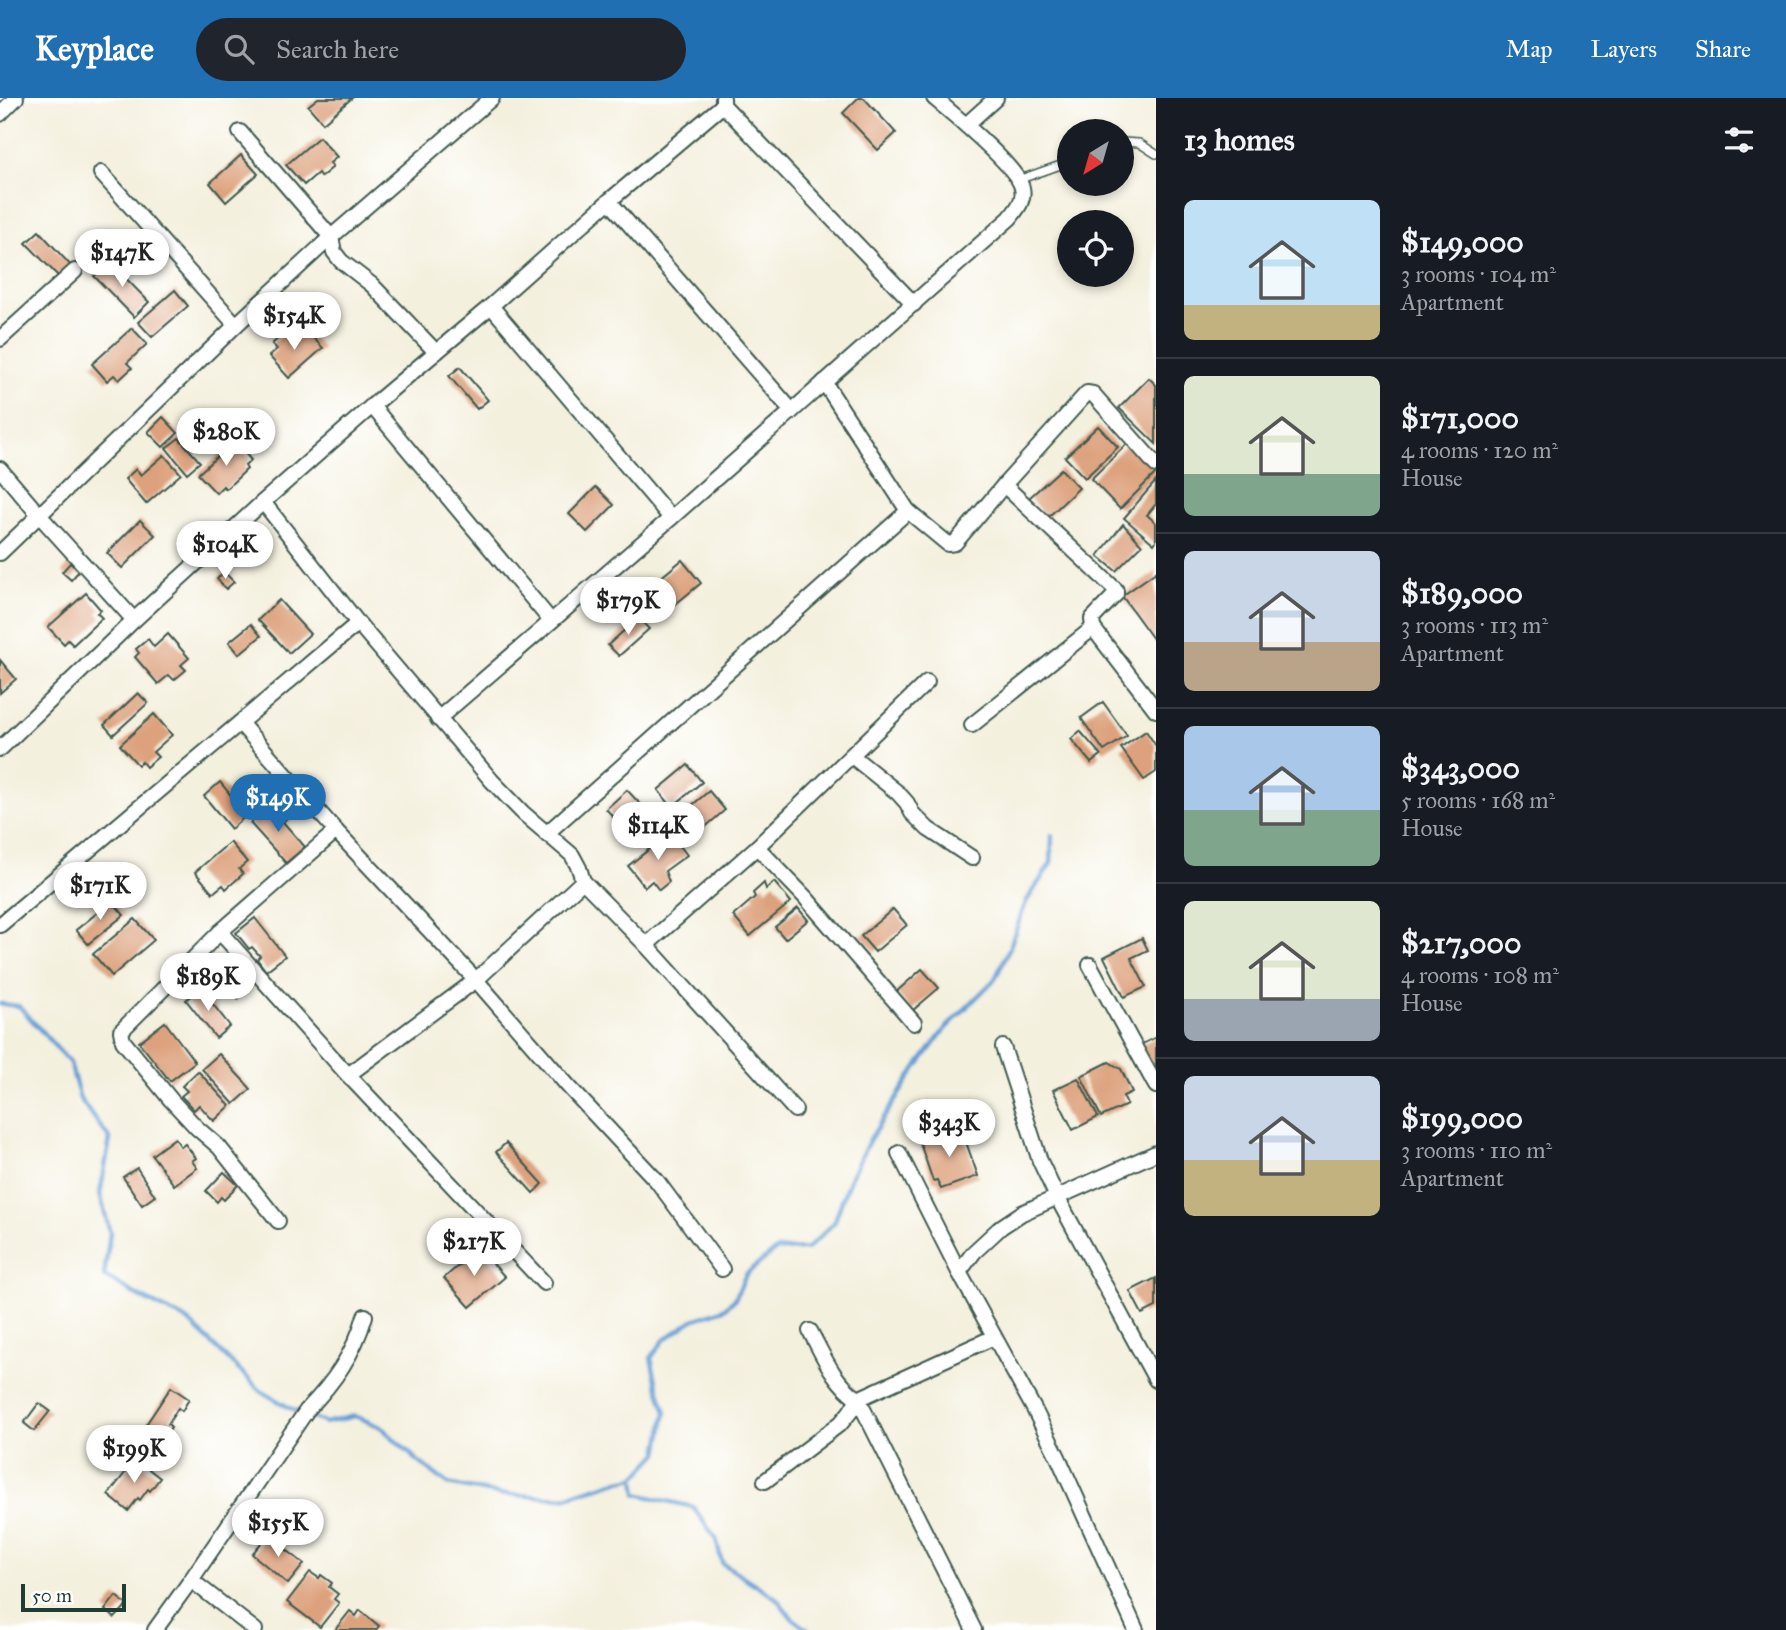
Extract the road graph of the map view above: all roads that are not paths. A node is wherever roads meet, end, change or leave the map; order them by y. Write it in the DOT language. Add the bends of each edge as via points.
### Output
graph roads {
  1 [pos="16,98"];
  2 [pos="492,98"];
  3 [pos="934,98"];
  4 [pos="996,98"];
  5 [pos="723,102"];
  6 [pos="0,114"];
  7 [pos="966,125"];
  8 [pos="240,132"];
  9 [pos="1134,143"];
  10 [pos="1156,154"];
  11 [pos="1057,166"];
  12 [pos="102,173"];
  13 [pos="1018,180"];
  14 [pos="609,201"];
  15 [pos="331,237"];
  16 [pos="75,271"];
  17 [pos="914,304"];
  18 [pos="491,306"];
  19 [pos="236,325"];
  20 [pos="0,340"];
  21 [pos="436,352"];
  22 [pos="824,383"];
  23 [pos="372,406"];
  24 [pos="792,411"];
  25 [pos="1156,465"];
  26 [pos="0,469"];
  27 [pos="1004,485"];
  28 [pos="263,502"];
  29 [pos="908,511"];
  30 [pos="39,515"];
  31 [pos="671,518"];
  32 [pos="0,552"];
  33 [pos="134,620"];
  34 [pos="551,621"];
  35 [pos="358,623"];
  36 [pos="1093,628"];
  37 [pos="927,682"];
  38 [pos="1154,702"];
  39 [pos="438,719"];
  40 [pos="240,723"];
  41 [pos="972,724"];
  42 [pos="0,749"];
  43 [pos="852,756"];
  44 [pos="336,831"];
  45 [pos="546,834"];
  46 [pos="757,847"];
  47 [pos="972,858"];
  48 [pos="583,881"];
  49 [pos="0,925"];
  50 [pos="220,932"];
  51 [pos="646,945"];
  52 [pos="1090,965"];
  53 [pos="476,980"];
  54 [pos="914,1023"];
  55 [pos="1003,1047"];
  56 [pos="348,1075"];
  57 [pos="1156,1086"];
  58 [pos="795,1110"];
  59 [pos="899,1153"];
  60 [pos="1156,1153"];
  61 [pos="1057,1197"];
  62 [pos="278,1220"];
  63 [pos="722,1269"];
  64 [pos="959,1272"];
  65 [pos="544,1283"];
  66 [pos="365,1316"];
  67 [pos="810,1331"];
  68 [pos="994,1337"];
  69 [pos="1156,1380"];
  70 [pos="858,1399"];
  71 [pos="765,1482"];
  72 [pos="191,1580"];
  73 [pos="155,1630"];
  74 [pos="255,1630"];
  75 [pos="974,1630"];
  76 [pos="1136,1630"];
  1 -- 6 [label="street"];
  2 -- 15 [label="street"];
  3 -- 7 [label="street"];
  4 -- 7 [label="street"];
  5 -- 14 [label="street"];
  5 -- 17 [label="street"];
  7 -- 13 [label="street"];
  8 -- 15 [label="street"];
  9 -- 10 [label="lane"];
  11 -- 13 [label="lane"];
  12 -- 19 [label="street"];
  13 -- 17 [label="street" via="1021,202 1010,218"];
  14 -- 18 [label="street"];
  14 -- 24 [label="street"];
  15 -- 19 [label="street"];
  15 -- 21 [label="street" via="341,261 372,285"];
  16 -- 20 [label="street"];
  17 -- 22 [label="street"];
  18 -- 21 [label="street"];
  18 -- 31 [label="street"];
  19 -- 30 [label="street"];
  21 -- 23 [label="street"];
  22 -- 24 [label="street"];
  22 -- 29 [label="street"];
  23 -- 28 [label="street"];
  23 -- 34 [label="street"];
  24 -- 31 [label="street"];
  25 -- 27 [label="street" via="1093,394 1087,393"];
  26 -- 30 [label="street"];
  27 -- 29 [label="street" via="951,545"];
  27 -- 36 [label="street" via="1116,590 1092,619"];
  28 -- 33 [label="street"];
  28 -- 35 [label="street"];
  29 -- 45 [label="street"];
  30 -- 32 [label="street"];
  30 -- 33 [label="street"];
  31 -- 34 [label="street"];
  33 -- 42 [label="street"];
  34 -- 39 [label="street"];
  35 -- 39 [label="street"];
  35 -- 40 [label="street"];
  36 -- 38 [label="street"];
  36 -- 41 [label="street"];
  37 -- 43 [label="street"];
  39 -- 45 [label="street"];
  40 -- 44 [label="street"];
  40 -- 49 [label="street"];
  43 -- 46 [label="street"];
  43 -- 47 [label="street" via="898,793 928,829"];
  44 -- 50 [label="street"];
  44 -- 53 [label="street"];
  45 -- 48 [label="street" via="572,855"];
  46 -- 51 [label="street"];
  46 -- 54 [label="street"];
  48 -- 51 [label="street"];
  48 -- 53 [label="street"];
  50 -- 56 [label="street"];
  50 -- 62 [label="street" via="124,1027 121,1037"];
  51 -- 58 [label="street"];
  52 -- 57 [label="street"];
  53 -- 56 [label="street"];
  53 -- 63 [label="street" via="657,1181"];
  55 -- 61 [label="street" via="1040,1161"];
  56 -- 65 [label="street"];
  59 -- 64 [label="street"];
  60 -- 61 [label="street"];
  61 -- 64 [label="street" via="1000,1227"];
  61 -- 69 [label="street"];
  64 -- 68 [label="street"];
  66 -- 72 [label="street" via="348,1359 307,1409"];
  67 -- 70 [label="street" via="835,1379"];
  68 -- 70 [label="street"];
  68 -- 76 [label="street" via="1058,1457"];
  70 -- 71 [label="street" via="841,1423"];
  70 -- 75 [label="street"];
  72 -- 73 [label="street"];
  72 -- 74 [label="street"];
}
